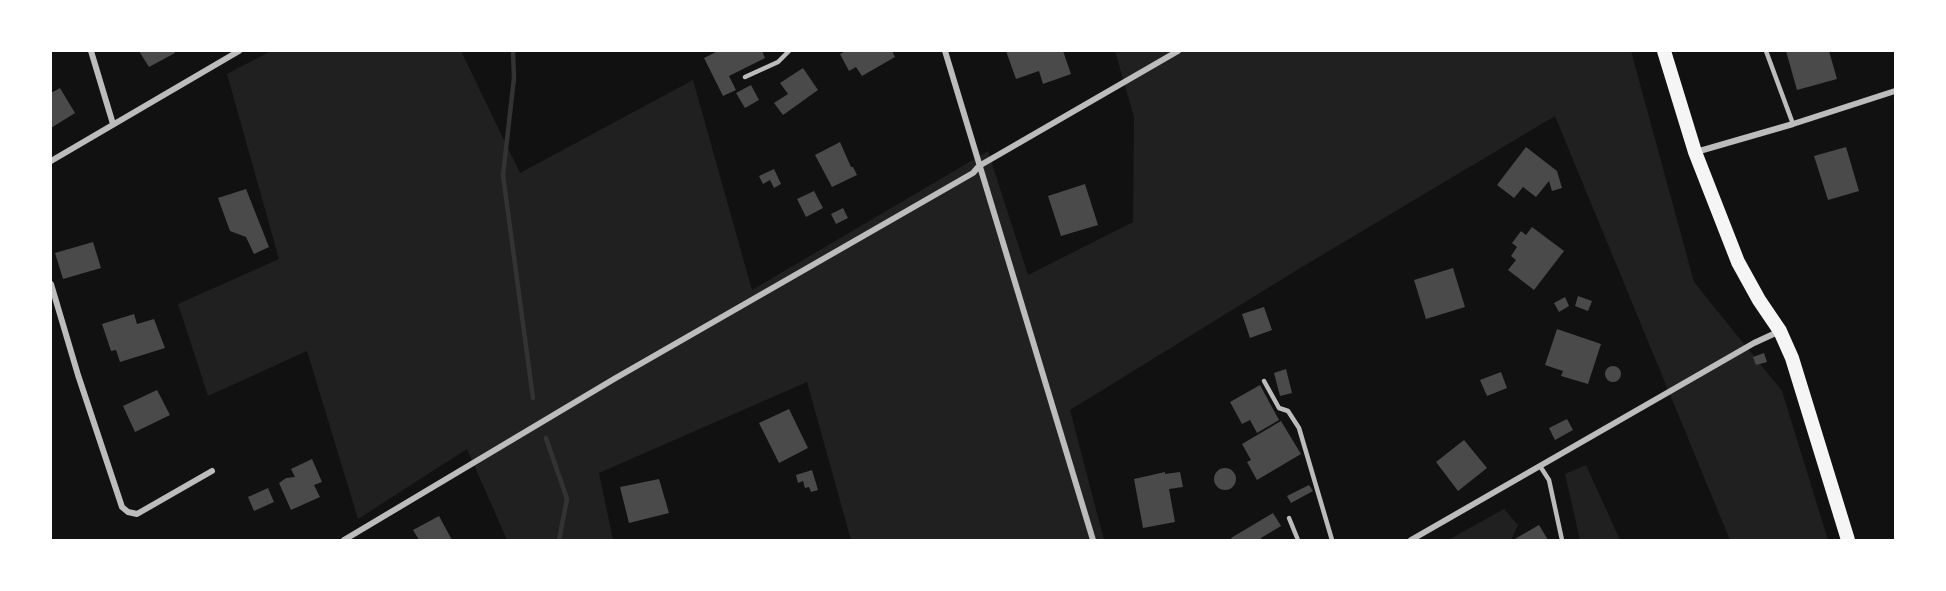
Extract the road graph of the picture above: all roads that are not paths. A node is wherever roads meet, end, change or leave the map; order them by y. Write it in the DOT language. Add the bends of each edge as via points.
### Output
graph roads {
  1 [pos="91,51"];
  2 [pos="222,51"];
  3 [pos="239,51"];
  4 [pos="789,51"];
  5 [pos="945,51"];
  6 [pos="1178,51"];
  7 [pos="1664,51"];
  8 [pos="1766,51"];
  9 [pos="224,59"];
  10 [pos="745,77"];
  11 [pos="1895,91"];
  12 [pos="113,124"];
  13 [pos="1793,124"];
  14 [pos="1695,152"];
  15 [pos="51,161"];
  16 [pos="979,166"];
  17 [pos="51,284"];
  18 [pos="1780,331"];
  19 [pos="1264,381"];
  20 [pos="1540,466"];
  21 [pos="212,471"];
  22 [pos="1289,518"];
  23 [pos="344,540"];
  24 [pos="1093,540"];
  25 [pos="1298,540"];
  26 [pos="1332,540"];
  27 [pos="1411,540"];
  28 [pos="1562,540"];
  29 [pos="1848,540"];
  1 -- 12 [label="street"];
  2 -- 9 [label="lane"];
  3 -- 9 [label="street"];
  4 -- 10 [label="lane" via="778,62"];
  5 -- 16 [label="street"];
  6 -- 16 [label="street"];
  7 -- 14 [label="main road"];
  8 -- 13 [label="lane"];
  9 -- 12 [label="street"];
  11 -- 13 [label="street"];
  12 -- 15 [label="street"];
  13 -- 14 [label="street"];
  14 -- 18 [label="main road" via="1738,262"];
  16 -- 23 [label="street"];
  16 -- 24 [label="street"];
  17 -- 21 [label="street" via="122,507 137,514"];
  18 -- 20 [label="street"];
  18 -- 29 [label="main road" via="1792,358"];
  19 -- 26 [label="lane" via="1280,408 1294,417 1299,428"];
  20 -- 27 [label="street"];
  20 -- 28 [label="lane" via="1549,480"];
  22 -- 25 [label="lane"];
}
